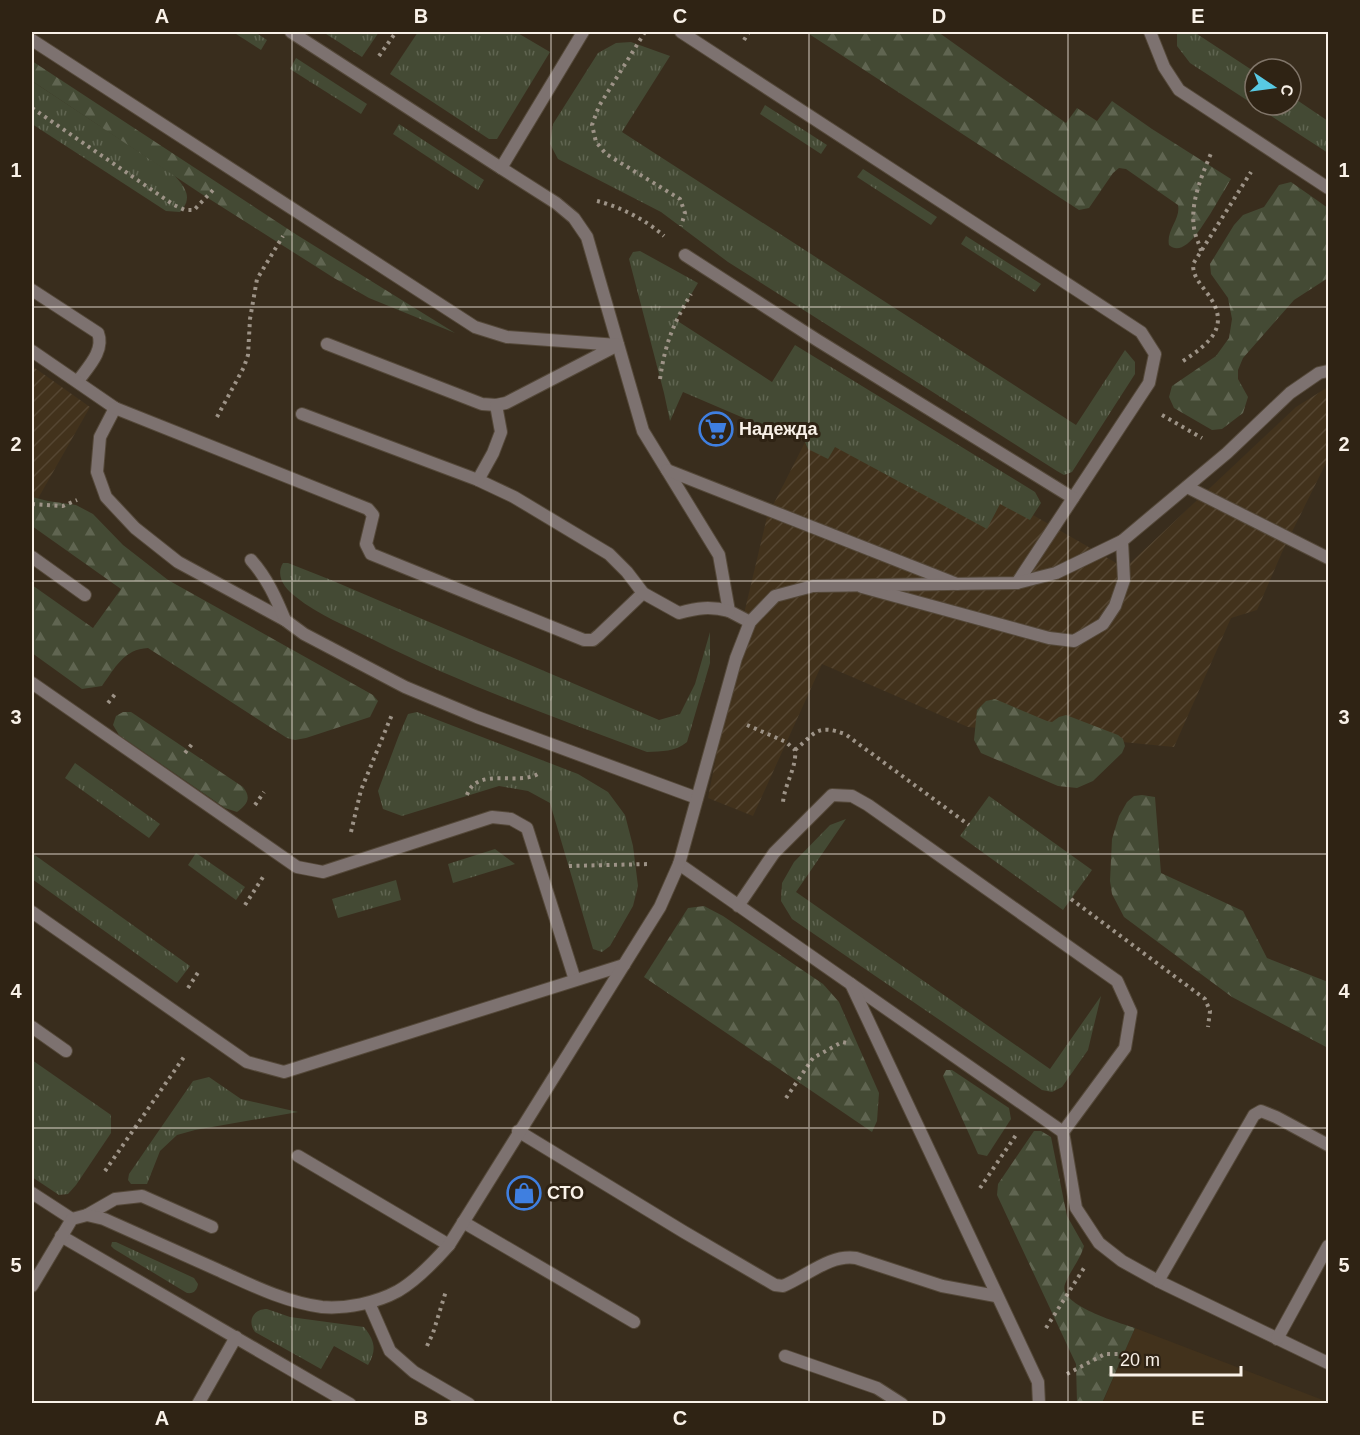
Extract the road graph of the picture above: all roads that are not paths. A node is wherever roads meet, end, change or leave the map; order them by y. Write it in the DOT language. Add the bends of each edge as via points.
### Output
graph roads {
  1 [pos="291,32"];
  2 [pos="583,32"];
  3 [pos="681,32"];
  4 [pos="1149,32"];
  5 [pos="32,40"];
  6 [pos="501,168"];
  7 [pos="1329,188"];
  8 [pos="685,255"];
  9 [pos="32,290"];
  10 [pos="327,344"];
  11 [pos="618,345"];
  12 [pos="32,351"];
  13 [pos="1329,371"];
  14 [pos="78,381"];
  15 [pos="496,405"];
  16 [pos="115,408"];
  17 [pos="302,414"];
  18 [pos="667,470"];
  19 [pos="478,480"];
  20 [pos="1187,487"];
  21 [pos="1073,498"];
  22 [pos="1122,541"];
  23 [pos="32,557"];
  24 [pos="1329,558"];
  25 [pos="251,560"];
  26 [pos="1017,583"];
  27 [pos="957,584"];
  28 [pos="855,585"];
  29 [pos="643,593"];
  30 [pos="86,595"];
  31 [pos="729,610"];
  32 [pos="285,620"];
  33 [pos="750,622"];
  34 [pos="32,683"];
  35 [pos="697,798"];
  36 [pos="679,864"];
  37 [pos="738,906"];
  38 [pos="32,912"];
  39 [pos="624,965"];
  40 [pos="575,980"];
  41 [pos="850,983"];
  42 [pos="32,1027"];
  43 [pos="66,1051"];
  44 [pos="518,1131"];
  45 [pos="1063,1132"];
  46 [pos="1329,1145"];
  47 [pos="298,1156"];
  48 [pos="32,1193"];
  49 [pos="87,1215"];
  50 [pos="72,1219"];
  51 [pos="463,1222"];
  52 [pos="212,1227"];
  53 [pos="61,1236"];
  54 [pos="449,1245"];
  55 [pos="1329,1246"];
  56 [pos="1158,1281"];
  57 [pos="32,1286"];
  58 [pos="996,1296"];
  59 [pos="369,1303"];
  60 [pos="634,1322"];
  61 [pos="236,1337"];
  62 [pos="1277,1339"];
  63 [pos="784,1356"];
  64 [pos="1329,1363"];
  65 [pos="198,1404"];
  66 [pos="350,1404"];
  67 [pos="469,1404"];
  68 [pos="903,1404"];
  69 [pos="1039,1404"];
  1 -- 6 [label="street"];
  2 -- 6 [label="street"];
  3 -- 21 [label="street" via="1141,332 1155,354 1149,383"];
  4 -- 7 [label="street" via="1179,90"];
  5 -- 11 [label="street" via="475,327 507,337"];
  6 -- 11 [label="street" via="556,203 587,237"];
  8 -- 21 [label="street"];
  9 -- 14 [label="street" via="98,333 100,346"];
  10 -- 15 [label="street" via="482,404"];
  11 -- 15 [label="street"];
  11 -- 18 [label="street" via="643,431"];
  12 -- 14 [label="street"];
  13 -- 20 [label="street" via="1290,393"];
  14 -- 16 [label="street"];
  15 -- 19 [label="street" via="501,432"];
  16 -- 29 [label="street" via="368,509 373,515 366,544 371,554 584,640 599,635"];
  16 -- 32 [label="street" via="100,436 97,472 106,497 135,528 178,562"];
  17 -- 19 [label="street"];
  18 -- 27 [label="street"];
  18 -- 31 [label="street" via="719,555"];
  19 -- 29 [label="street" via="514,496 609,554"];
  20 -- 22 [label="street"];
  20 -- 24 [label="street"];
  21 -- 26 [label="street"];
  22 -- 26 [label="street" via="1056,573"];
  22 -- 28 [label="street" via="1124,580 1115,606 1103,624 1074,641 1049,638"];
  23 -- 30 [label="street"];
  25 -- 32 [label="street" via="274,592"];
  26 -- 27 [label="street"];
  27 -- 28 [label="street"];
  28 -- 33 [label="street" via="813,586 775,596"];
  29 -- 31 [label="street" via="679,613 701,607"];
  31 -- 33 [label="street"];
  32 -- 35 [label="street" via="405,687"];
  33 -- 35 [label="street" via="736,658"];
  34 -- 40 [label="street" via="297,867 323,872 492,817 511,819 527,828"];
  35 -- 36 [label="street"];
  36 -- 37 [label="street"];
  36 -- 39 [label="street" via="660,907"];
  37 -- 41 [label="street"];
  37 -- 45 [label="street" via="774,853 832,795 852,796 878,812 1117,981 1131,1012 1125,1048"];
  38 -- 40 [label="street" via="247,1062 284,1072"];
  39 -- 40 [label="street"];
  39 -- 44 [label="street"];
  41 -- 45 [label="street"];
  41 -- 58 [label="street"];
  42 -- 43 [label="street"];
  44 -- 51 [label="street"];
  44 -- 58 [label="street" via="776,1285 783,1287 847,1256 942,1286"];
  45 -- 56 [label="street" via="1076,1208 1099,1243"];
  46 -- 56 [label="street" via="1276,1117 1261,1111 1254,1115"];
  47 -- 54 [label="street"];
  48 -- 50 [label="street"];
  49 -- 50 [label="street"];
  49 -- 52 [label="street" via="115,1199 142,1196"];
  49 -- 59 [label="street" via="296,1302 324,1307"];
  50 -- 53 [label="street"];
  51 -- 54 [label="street"];
  51 -- 60 [label="street"];
  53 -- 57 [label="street"];
  53 -- 61 [label="street"];
  54 -- 59 [label="street" via="427,1269 397,1291"];
  55 -- 62 [label="street"];
  56 -- 62 [label="street"];
  58 -- 69 [label="street" via="1038,1382"];
  59 -- 67 [label="street" via="390,1351 414,1372"];
  61 -- 65 [label="street"];
  61 -- 66 [label="street"];
  62 -- 64 [label="street"];
  63 -- 68 [label="street" via="877,1388"];
}
